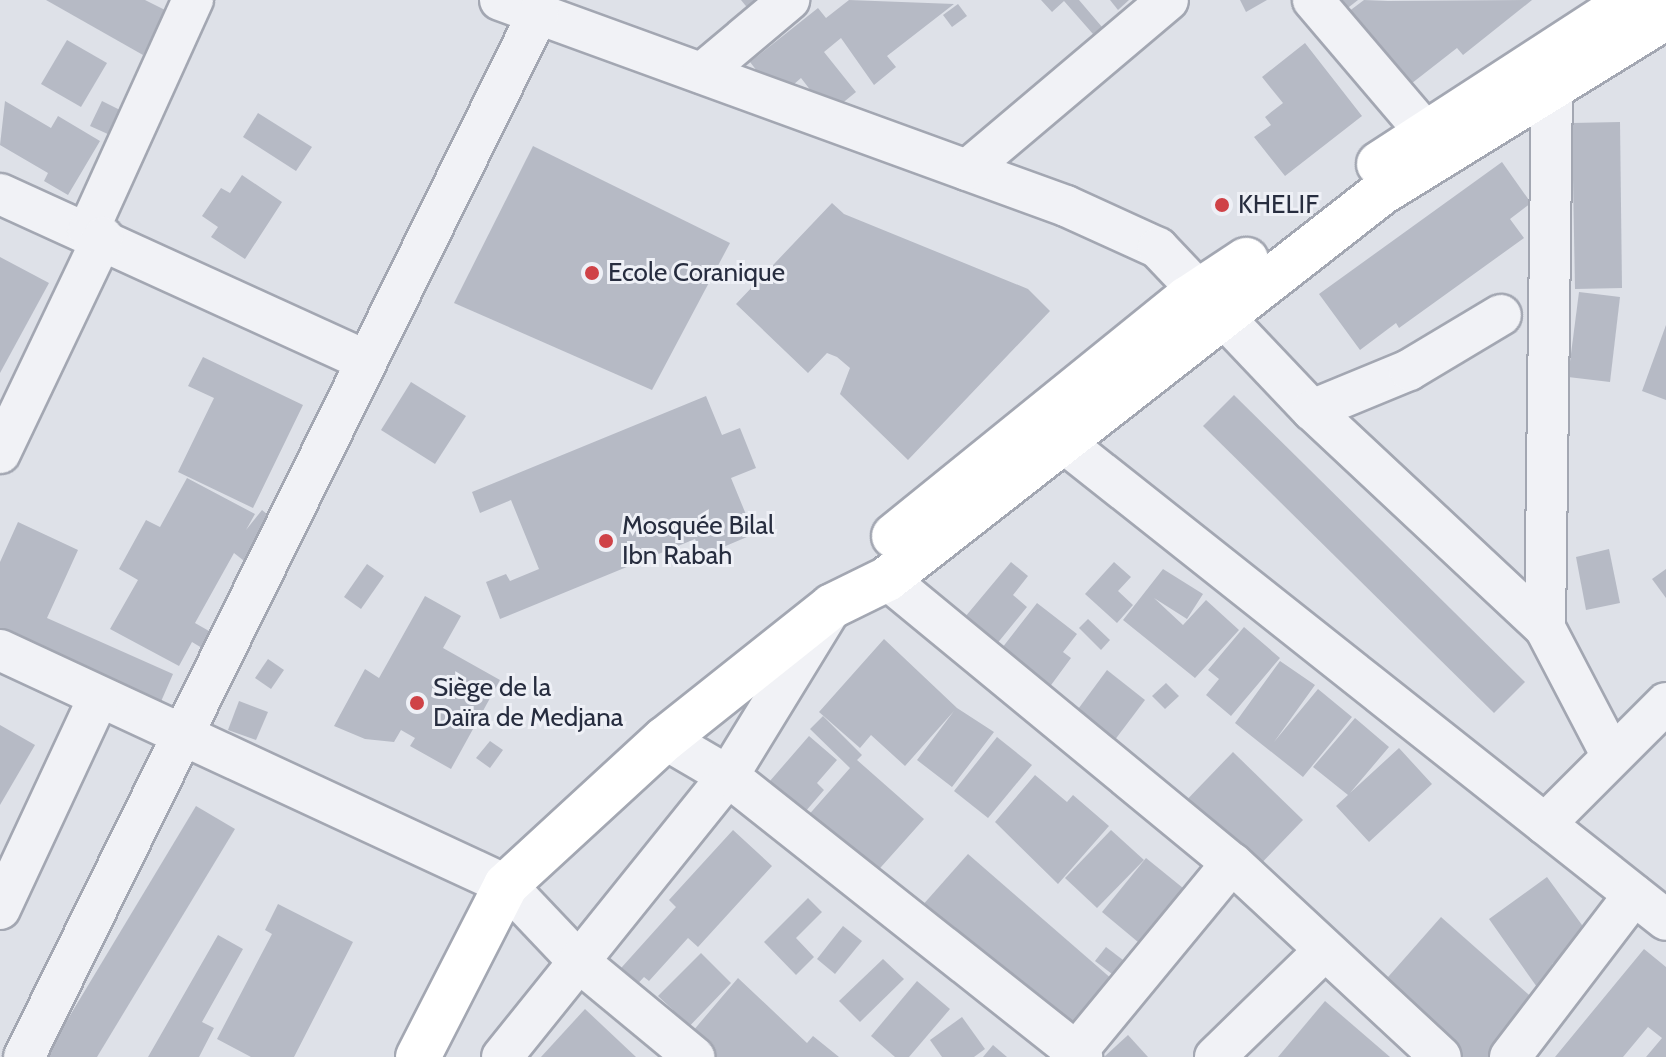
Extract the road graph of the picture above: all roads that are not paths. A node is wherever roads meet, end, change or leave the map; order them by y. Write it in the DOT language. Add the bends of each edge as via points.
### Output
graph roads {
  1 [pos="193,0"];
  2 [pos="500,0"];
  3 [pos="789,0"];
  4 [pos="1168,0"];
  5 [pos="1313,0"];
  6 [pos="1632,0"];
  7 [pos="538,14"];
  8 [pos="1666,17"];
  9 [pos="702,73"];
  10 [pos="1552,86"];
  11 [pos="1435,142"];
  12 [pos="967,170"];
  13 [pos="0,194"];
  14 [pos="95,234"];
  15 [pos="1212,302"];
  16 [pos="1501,315"];
  17 [pos="366,361"];
  18 [pos="1312,410"];
  19 [pos="1063,442"];
  20 [pos="0,453"];
  21 [pos="887,579"];
  22 [pos="832,606"];
  23 [pos="1545,628"];
  24 [pos="0,650"];
  25 [pos="98,699"];
  26 [pos="1666,703"];
  27 [pos="184,734"];
  28 [pos="665,739"];
  29 [pos="1612,756"];
  30 [pos="728,776"];
  31 [pos="1545,824"];
  32 [pos="1232,863"];
  33 [pos="506,885"];
  34 [pos="1634,895"];
  35 [pos="0,909"];
  36 [pos="1666,920"];
  37 [pos="1323,952"];
  38 [pos="578,961"];
  39 [pos="1077,1055"];
  40 [pos="24,1057"];
  41 [pos="418,1057"];
  42 [pos="502,1057"];
  43 [pos="694,1057"];
  44 [pos="1215,1057"];
  45 [pos="1441,1057"];
  46 [pos="1510,1057"];
  1 -- 14 [label="street"];
  2 -- 7 [label="street"];
  3 -- 9 [label="street"];
  4 -- 12 [label="street"];
  5 -- 11 [label="street"];
  6 -- 11 [label="main road"];
  7 -- 9 [label="street"];
  7 -- 17 [label="street"];
  8 -- 10 [label="main road"];
  9 -- 12 [label="street"];
  10 -- 11 [label="main road"];
  10 -- 23 [label="street"];
  11 -- 15 [label="main road"];
  12 -- 15 [label="street" via="1066,206 1158,248"];
  13 -- 14 [label="street"];
  14 -- 17 [label="street"];
  14 -- 20 [label="street"];
  15 -- 18 [label="street"];
  15 -- 19 [label="main road"];
  15 -- 22 [label="main road" via="869,556"];
  16 -- 18 [label="street" via="1409,370"];
  17 -- 27 [label="street"];
  18 -- 23 [label="street"];
  19 -- 21 [label="main road"];
  19 -- 31 [label="street"];
  21 -- 22 [label="main road"];
  21 -- 32 [label="street"];
  22 -- 28 [label="main road"];
  22 -- 30 [label="street"];
  23 -- 29 [label="street"];
  24 -- 25 [label="street"];
  25 -- 27 [label="street"];
  25 -- 35 [label="street"];
  26 -- 29 [label="street"];
  27 -- 33 [label="street"];
  27 -- 40 [label="street"];
  28 -- 30 [label="street"];
  28 -- 33 [label="main road"];
  29 -- 31 [label="street"];
  30 -- 38 [label="street"];
  30 -- 39 [label="street"];
  31 -- 34 [label="street"];
  32 -- 37 [label="street"];
  32 -- 39 [label="street"];
  33 -- 38 [label="street"];
  33 -- 41 [label="main road"];
  34 -- 36 [label="street"];
  34 -- 46 [label="street"];
  37 -- 44 [label="street"];
  37 -- 45 [label="street"];
  38 -- 42 [label="street"];
  38 -- 43 [label="street"];
}
